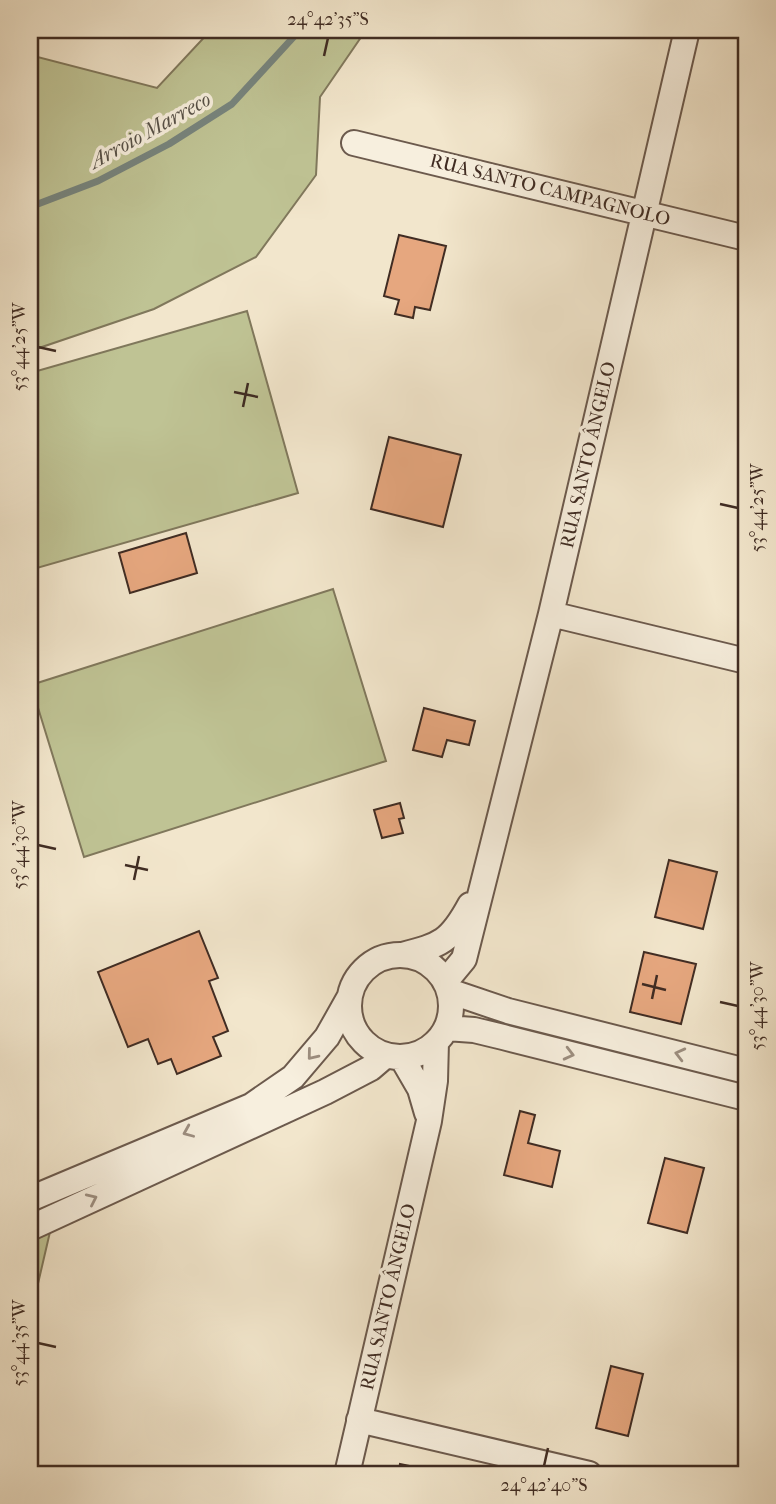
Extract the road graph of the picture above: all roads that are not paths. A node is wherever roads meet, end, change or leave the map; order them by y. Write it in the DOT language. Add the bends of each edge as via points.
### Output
graph roads {
  1 [pos="687,30"];
  2 [pos="354,143"];
  3 [pos="645,213"];
  4 [pos="746,238"];
  5 [pos="551,614"];
  6 [pos="746,661"];
  7 [pos="483,880"];
  8 [pos="401,955"];
  9 [pos="447,986"];
  10 [pos="349,998"];
  11 [pos="441,1035"];
  12 [pos="393,1057"];
  13 [pos="746,1071"];
  14 [pos="746,1098"];
  15 [pos="255,1114"];
  16 [pos="429,1121"];
  17 [pos="30,1199"];
  18 [pos="30,1228"];
  19 [pos="359,1420"];
  20 [pos="346,1474"];
  21 [pos="589,1474"];
  1 -- 3 [label="street, RUA SANTO ÂNGELO"];
  2 -- 3 [label="street, RUA SANTO CAMPAGNOLO"];
  3 -- 4 [label="street, RUA SANTO CAMPAGNOLO"];
  3 -- 5 [label="street, RUA SANTO ÂNGELO"];
  5 -- 6 [label="street"];
  5 -- 7 [label="street, RUA SANTO ÂNGELO"];
  7 -- 8 [label="street" via="460,924 445,941"];
  7 -- 9 [label="street" via="464,959"];
  8 -- 9 [label="street" via="434,968"];
  8 -- 10 [label="street" via="367,967"];
  9 -- 11 [label="street" via="451,1010"];
  13 -- 9 [label="street, one-way" via="508,1011"];
  10 -- 12 [label="street" via="349,1013 361,1040"];
  10 -- 15 [label="street, one-way" via="327,1037"];
  11 -- 12 [label="street" via="426,1050"];
  11 -- 14 [label="street, one-way" via="474,1030"];
  11 -- 16 [label="street, RUA SANTO ÂNGELO"];
  12 -- 15 [label="street" via="325,1092"];
  12 -- 16 [label="street" via="420,1088"];
  15 -- 17 [label="street, one-way"];
  18 -- 15 [label="street, one-way"];
  16 -- 19 [label="street, RUA SANTO ÂNGELO"];
  19 -- 20 [label="street, RUA SANTO ÂNGELO"];
  19 -- 21 [label="street"];
}
